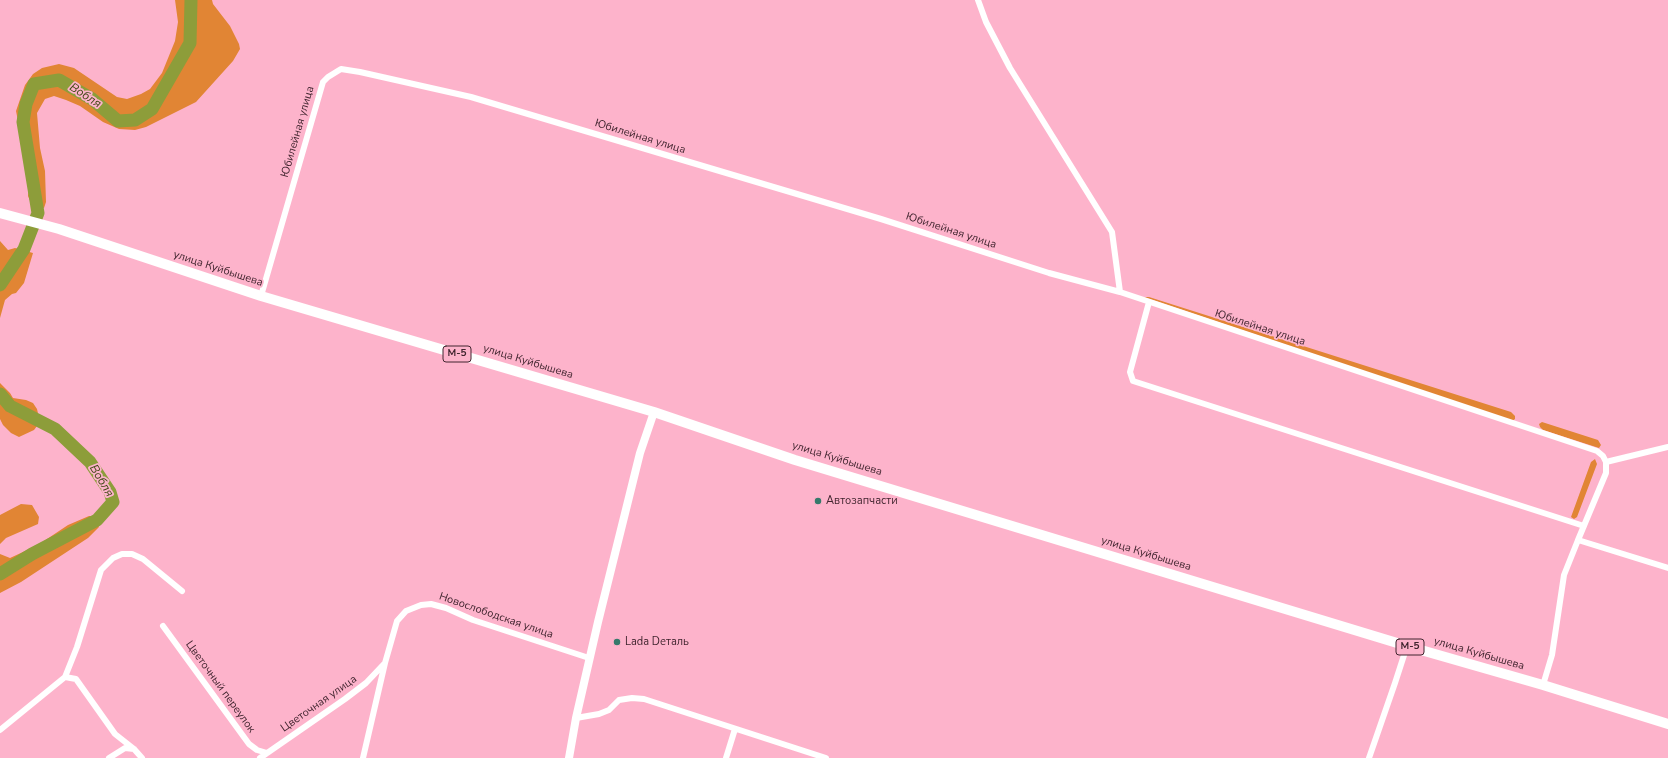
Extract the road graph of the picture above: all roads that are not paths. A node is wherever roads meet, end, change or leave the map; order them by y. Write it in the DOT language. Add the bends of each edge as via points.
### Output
graph roads {
  1 [pos="978,0"];
  2 [pos="0,212"];
  3 [pos="1120,292"];
  4 [pos="261,296"];
  5 [pos="1149,302"];
  6 [pos="654,412"];
  7 [pos="1668,447"];
  8 [pos="1606,462"];
  9 [pos="1584,526"];
  10 [pos="1578,540"];
  11 [pos="1668,568"];
  12 [pos="182,591"];
  13 [pos="163,626"];
  14 [pos="1407,646"];
  15 [pos="589,658"];
  16 [pos="385,663"];
  17 [pos="65,677"];
  18 [pos="1543,685"];
  19 [pos="576,718"];
  20 [pos="1668,724"];
  21 [pos="735,729"];
  22 [pos="0,730"];
  23 [pos="134,749"];
  24 [pos="267,753"];
  25 [pos="109,758"];
  26 [pos="142,758"];
  27 [pos="260,758"];
  28 [pos="363,758"];
  29 [pos="569,758"];
  30 [pos="726,758"];
  31 [pos="826,758"];
  32 [pos="1369,758"];
  1 -- 3 [label="street" via="986,22 1010,68 1112,232"];
  2 -- 4 [label="highway, улица Куйбышева / М-5"];
  3 -- 4 [label="street, Юбилейная улица" via="1049,273 881,219 471,97 342,69 323,82"];
  3 -- 5 [label="street, Юбилейная улица"];
  4 -- 6 [label="highway, улица Куйбышева / М-5"];
  5 -- 8 [label="street, Юбилейная улица" via="1597,451"];
  5 -- 9 [label="street" via="1130,372 1133,381"];
  6 -- 14 [label="highway, улица Куйбышева / М-5" via="795,460"];
  6 -- 15 [label="street" via="640,453"];
  7 -- 8 [label="street"];
  8 -- 9 [label="street" via="1606,473"];
  9 -- 10 [label="street"];
  10 -- 11 [label="street"];
  10 -- 18 [label="street" via="1564,575 1552,655"];
  12 -- 17 [label="street" via="143,559 132,554 122,554 113,558 101,570"];
  13 -- 24 [label="street, Цветочный переулок" via="250,744 257,750"];
  14 -- 18 [label="highway, улица Куйбышева / М-5"];
  14 -- 32 [label="street"];
  15 -- 16 [label="street, Новослободская улица" via="431,604 406,611 397,621"];
  15 -- 19 [label="street"];
  16 -- 24 [label="street, Цветочная улица" via="366,683 325,715 307,724"];
  16 -- 28 [label="street, Новослободская улица"];
  17 -- 22 [label="street"];
  17 -- 23 [label="street" via="76,679 115,734"];
  18 -- 20 [label="highway, улица Куйбышева / М-5"];
  19 -- 21 [label="street" via="599,714 609,710 620,700 632,698 644,699"];
  19 -- 29 [label="street"];
  21 -- 30 [label="street"];
  21 -- 31 [label="street"];
  23 -- 25 [label="street" via="125,748"];
  23 -- 26 [label="street"];
  24 -- 27 [label="street, Цветочная улица"];
}
